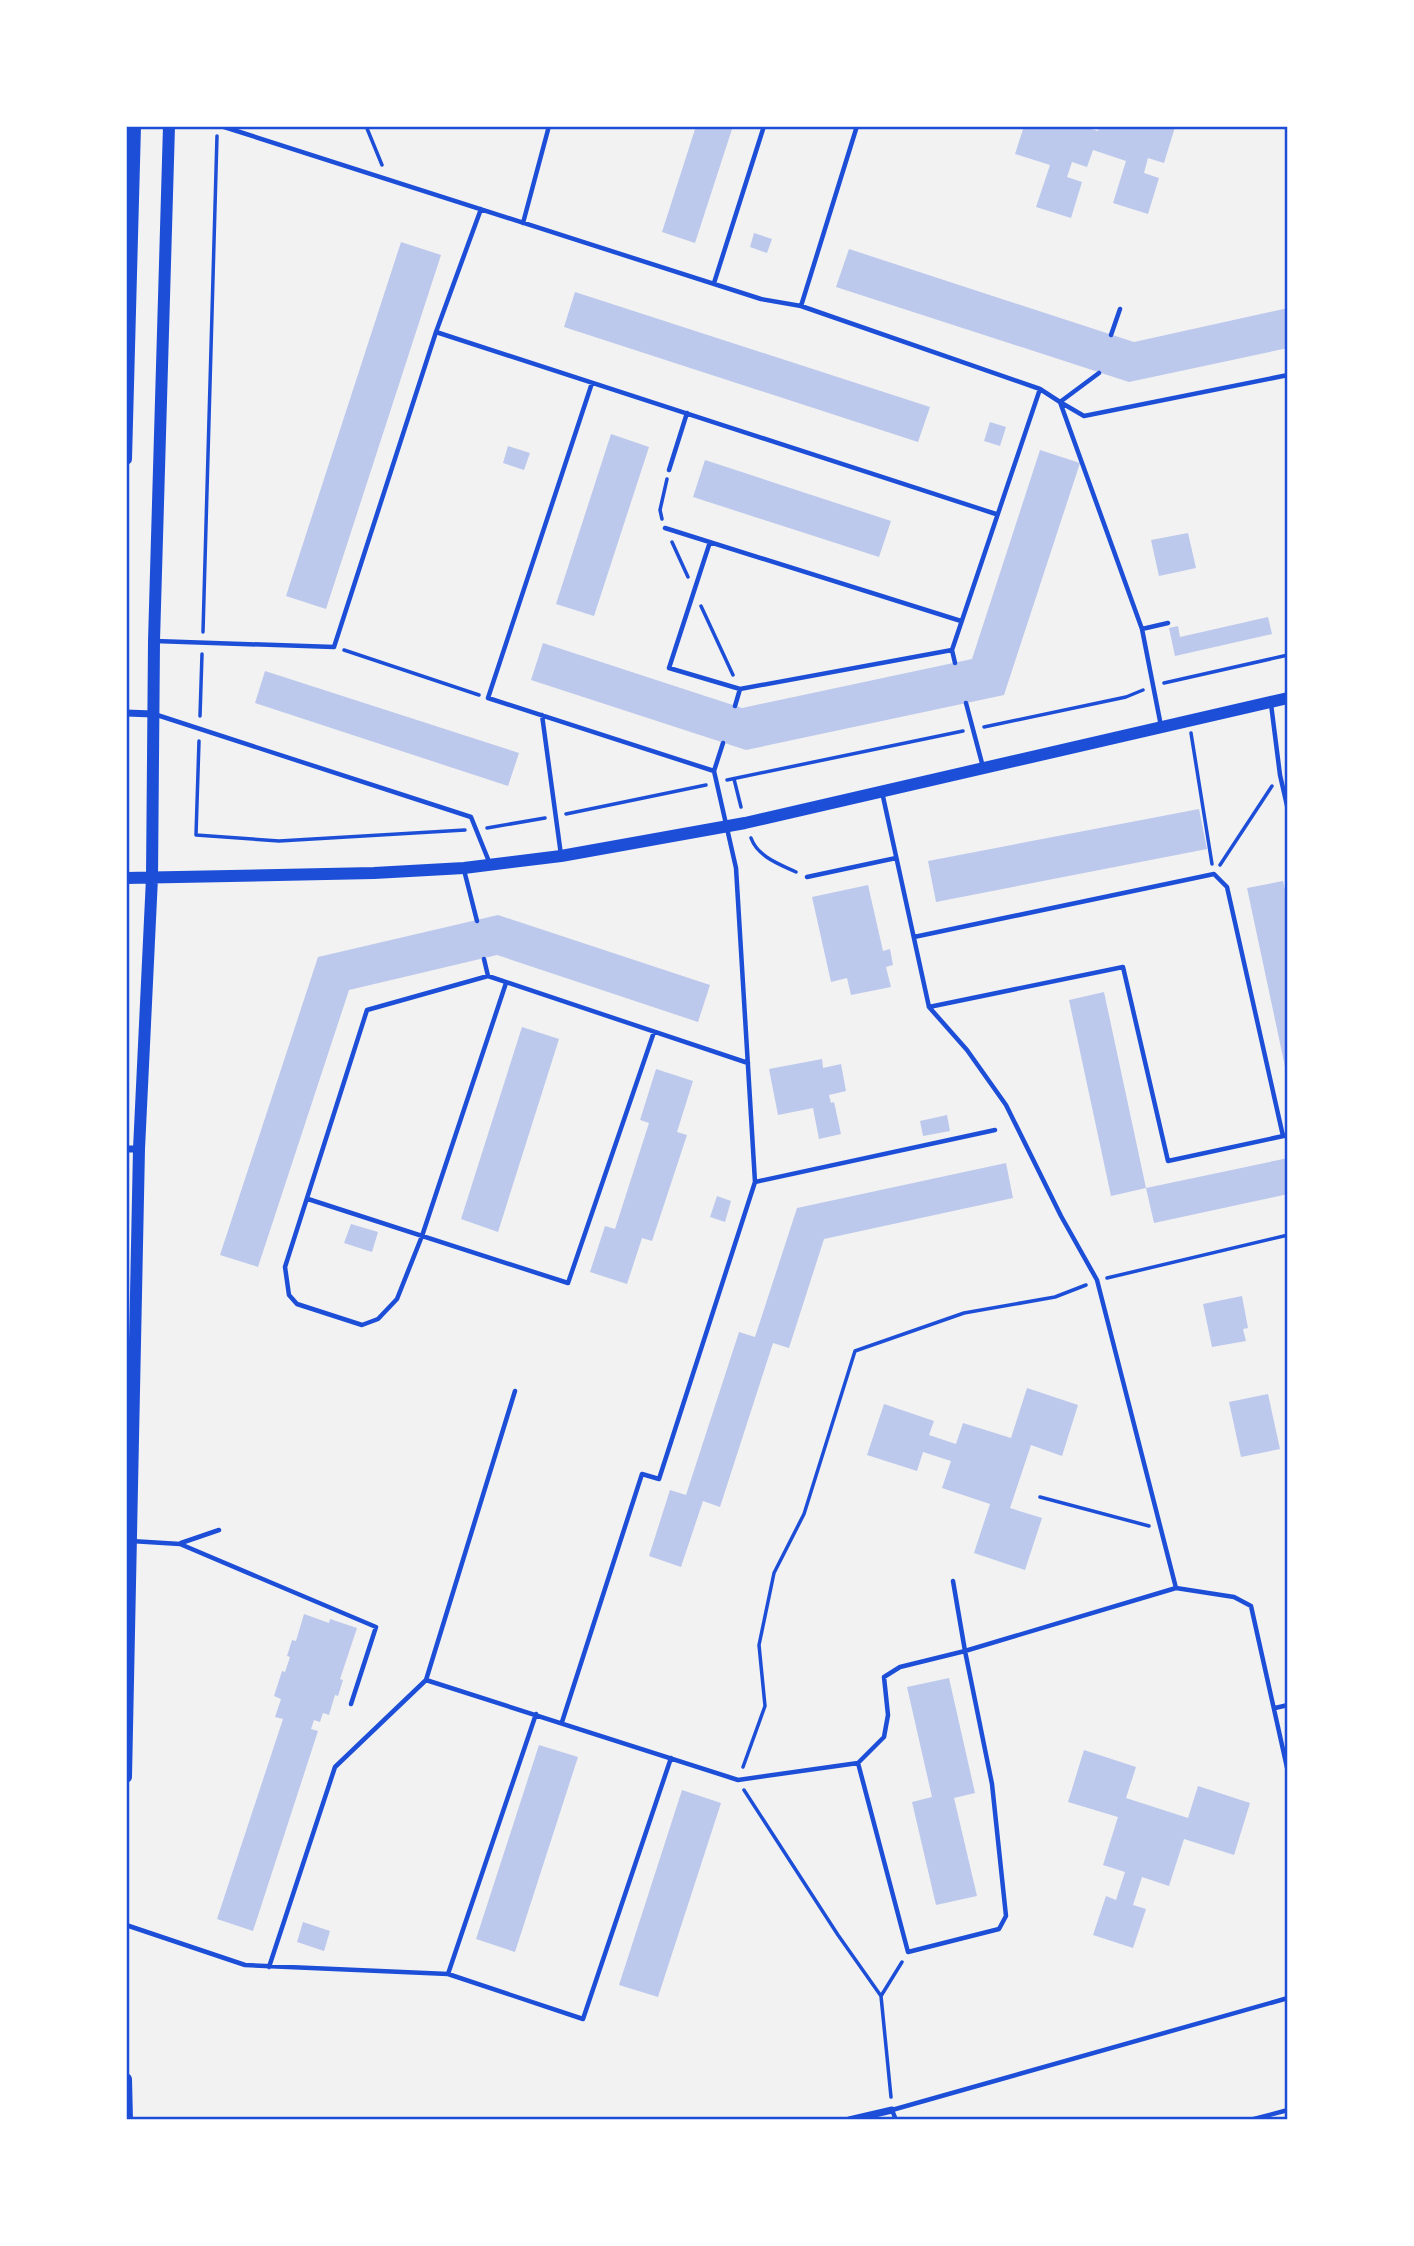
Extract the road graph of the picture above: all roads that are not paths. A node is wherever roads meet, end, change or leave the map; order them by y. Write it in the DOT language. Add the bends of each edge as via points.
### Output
graph roads {
  1 [pos="135,126"];
  2 [pos="169,126"];
  3 [pos="219,126"];
  4 [pos="549,126"];
  5 [pos="764,126"];
  6 [pos="857,126"];
  7 [pos="481,209"];
  8 [pos="523,223"];
  9 [pos="714,283"];
  10 [pos="801,306"];
  11 [pos="1120,309"];
  12 [pos="436,332"];
  13 [pos="1111,335"];
  14 [pos="1099,373"];
  15 [pos="1288,375"];
  16 [pos="592,383"];
  17 [pos="1040,389"];
  18 [pos="1060,402"];
  19 [pos="687,413"];
  20 [pos="126,459"];
  21 [pos="669,470"];
  22 [pos="996,514"];
  23 [pos="665,528"];
  24 [pos="710,542"];
  25 [pos="961,621"];
  26 [pos="1168,622"];
  27 [pos="1142,629"];
  28 [pos="154,641"];
  29 [pos="952,650"];
  30 [pos="955,663"];
  31 [pos="740,690"];
  32 [pos="1288,698"];
  33 [pos="1271,702"];
  34 [pos="966,703"];
  35 [pos="735,706"];
  36 [pos="126,713"];
  37 [pos="153,714"];
  38 [pos="542,715"];
  39 [pos="1161,727"];
  40 [pos="723,743"];
  41 [pos="984,768"];
  42 [pos="714,771"];
  43 [pos="882,791"];
  44 [pos="1288,810"];
  45 [pos="726,827"];
  46 [pos="561,856"];
  47 [pos="896,858"];
  48 [pos="490,865"];
  49 [pos="464,868"];
  50 [pos="807,877"];
  51 [pos="126,878"];
  52 [pos="152,878"];
  53 [pos="477,920"];
  54 [pos="914,937"];
  55 [pos="484,959"];
  56 [pos="488,976"];
  57 [pos="506,983"];
  58 [pos="929,1007"];
  59 [pos="654,1032"];
  60 [pos="748,1063"];
  61 [pos="995,1130"];
  62 [pos="1285,1135"];
  63 [pos="132,1149"];
  64 [pos="755,1182"];
  65 [pos="308,1199"];
  66 [pos="422,1236"];
  67 [pos="515,1391"];
  68 [pos="219,1530"];
  69 [pos="131,1541"];
  70 [pos="180,1544"];
  71 [pos="953,1581"];
  72 [pos="1176,1588"];
  73 [pos="965,1651"];
  74 [pos="426,1680"];
  75 [pos="351,1704"];
  76 [pos="1288,1705"];
  77 [pos="1275,1708"];
  78 [pos="536,1714"];
  79 [pos="562,1722"];
  80 [pos="671,1758"];
  81 [pos="858,1763"];
  82 [pos="1288,1772"];
  83 [pos="126,1777"];
  84 [pos="126,1926"];
  85 [pos="268,1967"];
  86 [pos="448,1974"];
  87 [pos="1288,1998"];
  88 [pos="126,2078"];
  89 [pos="126,2107"];
  90 [pos="892,2110"];
  91 [pos="1288,2110"];
  92 [pos="127,2120"];
  93 [pos="849,2120"];
  94 [pos="896,2120"];
  95 [pos="1250,2120"];
  1 -- 20 [label="street"];
  2 -- 28 [label="street"];
  3 -- 7 [label="lane"];
  4 -- 8 [label="lane"];
  5 -- 9 [label="lane"];
  6 -- 10 [label="lane"];
  7 -- 8 [label="lane"];
  7 -- 12 [label="lane"];
  8 -- 9 [label="lane"];
  9 -- 10 [label="lane"];
  10 -- 17 [label="lane"];
  11 -- 13 [label="lane"];
  12 -- 16 [label="lane"];
  12 -- 28 [label="lane" via="334,647"];
  14 -- 18 [label="lane"];
  15 -- 18 [label="lane" via="1084,416"];
  16 -- 19 [label="lane"];
  16 -- 38 [label="lane" via="488,698"];
  17 -- 18 [label="lane"];
  17 -- 22 [label="lane"];
  18 -- 27 [label="lane"];
  19 -- 21 [label="lane"];
  19 -- 22 [label="lane"];
  22 -- 25 [label="lane"];
  23 -- 24 [label="lane"];
  24 -- 25 [label="lane"];
  24 -- 31 [label="lane" via="669,668"];
  25 -- 29 [label="lane"];
  26 -- 27 [label="lane"];
  27 -- 39 [label="lane"];
  28 -- 37 [label="street"];
  29 -- 30 [label="lane"];
  29 -- 31 [label="lane"];
  31 -- 35 [label="lane"];
  32 -- 33 [label="street"];
  33 -- 39 [label="street"];
  33 -- 44 [label="lane"];
  34 -- 41 [label="lane"];
  36 -- 37 [label="street"];
  37 -- 48 [label="lane" via="471,817"];
  37 -- 52 [label="street"];
  38 -- 42 [label="lane"];
  38 -- 46 [label="lane"];
  39 -- 41 [label="street"];
  40 -- 42 [label="lane"];
  41 -- 43 [label="street"];
  42 -- 45 [label="lane"];
  43 -- 45 [label="street"];
  43 -- 47 [label="lane"];
  45 -- 46 [label="street"];
  45 -- 60 [label="lane" via="736,868"];
  46 -- 48 [label="street"];
  47 -- 50 [label="lane"];
  47 -- 54 [label="lane"];
  48 -- 49 [label="street"];
  49 -- 52 [label="street"];
  49 -- 53 [label="lane"];
  51 -- 52 [label="street"];
  52 -- 63 [label="street"];
  54 -- 58 [label="lane"];
  54 -- 62 [label="lane" via="1214,874 1227,887"];
  55 -- 56 [label="lane"];
  56 -- 57 [label="lane"];
  56 -- 65 [label="lane" via="367,1010"];
  57 -- 59 [label="lane"];
  57 -- 66 [label="lane"];
  58 -- 62 [label="lane" via="1123,967 1168,1161"];
  58 -- 72 [label="lane" via="1006,1105 1097,1280"];
  59 -- 60 [label="lane"];
  59 -- 66 [label="lane" via="568,1283"];
  60 -- 64 [label="lane"];
  61 -- 64 [label="lane"];
  63 -- 69 [label="street"];
  64 -- 79 [label="lane" via="659,1479 642,1474"];
  65 -- 66 [label="lane"];
  65 -- 66 [label="lane" via="285,1267 289,1295 297,1304 362,1325 378,1319 397,1299"];
  67 -- 74 [label="lane"];
  68 -- 70 [label="lane"];
  69 -- 70 [label="lane"];
  69 -- 83 [label="street"];
  70 -- 75 [label="lane" via="376,1627"];
  71 -- 73 [label="lane"];
  72 -- 73 [label="lane"];
  72 -- 77 [label="lane" via="1234,1597 1251,1606"];
  73 -- 81 [label="lane" via="900,1667 884,1676 888,1715 884,1737"];
  73 -- 81 [label="lane" via="992,1784 1006,1916 999,1928 908,1952"];
  74 -- 78 [label="lane"];
  74 -- 85 [label="lane" via="335,1767"];
  76 -- 77 [label="lane"];
  77 -- 82 [label="lane"];
  78 -- 79 [label="lane"];
  78 -- 86 [label="lane"];
  79 -- 80 [label="lane"];
  80 -- 81 [label="lane" via="738,1780"];
  80 -- 86 [label="lane" via="583,2019"];
  84 -- 85 [label="lane" via="245,1965"];
  85 -- 86 [label="lane"];
  87 -- 90 [label="lane"];
  88 -- 89 [label="street"];
  89 -- 92 [label="street"];
  90 -- 93 [label="street"];
  90 -- 94 [label="lane"];
  91 -- 95 [label="lane"];
}
